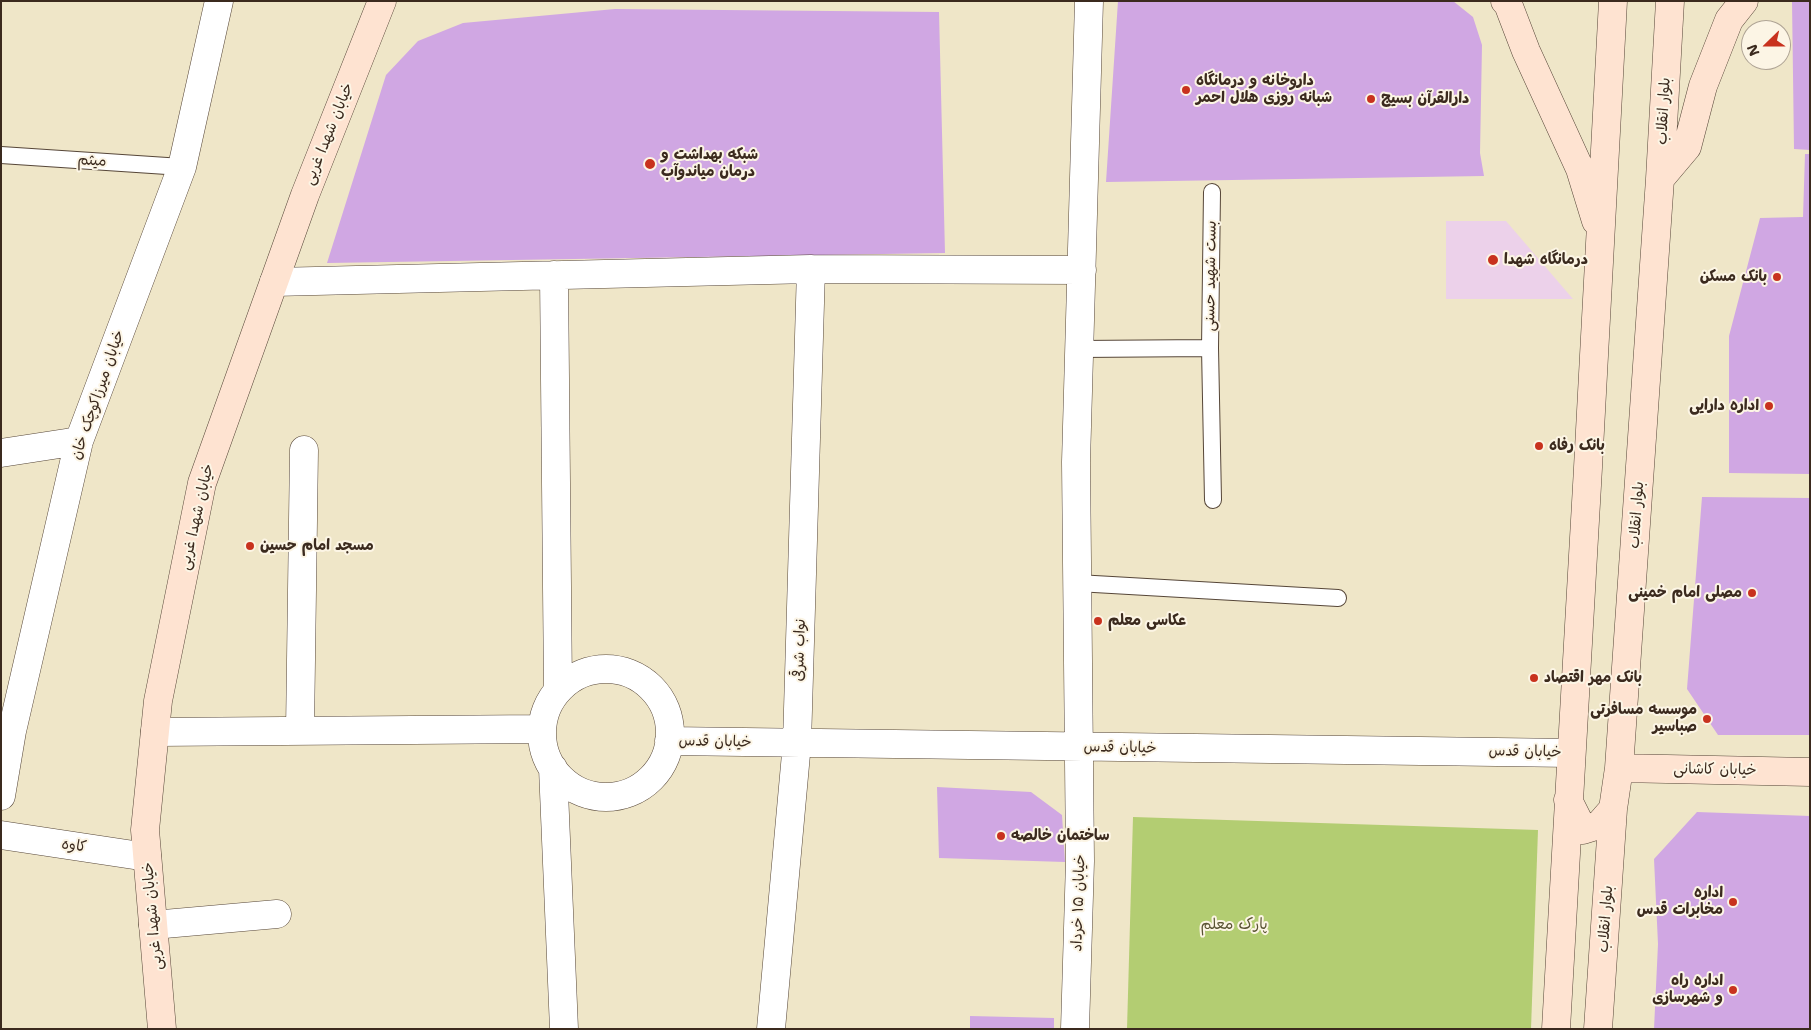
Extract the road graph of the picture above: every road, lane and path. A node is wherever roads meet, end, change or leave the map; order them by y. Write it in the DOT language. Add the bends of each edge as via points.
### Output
graph roads {
  1 [pos="219,1"];
  2 [pos="382,1"];
  3 [pos="1089,1"];
  4 [pos="1505,1"];
  5 [pos="1613,1"];
  6 [pos="1670,1"];
  7 [pos="1744,1"];
  8 [pos="1,154"];
  9 [pos="182,167"];
  10 [pos="1660,179"];
  11 [pos="1212,192"];
  12 [pos="1602,240"];
  13 [pos="811,269"];
  14 [pos="1082,270"];
  15 [pos="554,275"];
  16 [pos="274,282"];
  17 [pos="1210,348"];
  18 [pos="1079,349"];
  19 [pos="79,442"];
  20 [pos="304,450"];
  21 [pos="1,453"];
  22 [pos="1213,500"];
  23 [pos="1077,583"];
  24 [pos="1338,598"];
  25 [pos="558,690"];
  26 [pos="542,729"];
  27 [pos="300,730"];
  28 [pos="155,732"];
  29 [pos="669,741"];
  30 [pos="797,743"];
  31 [pos="1079,747"];
  32 [pos="1571,753"];
  33 [pos="553,768"];
  34 [pos="1619,768"];
  35 [pos="1810,772"];
  36 [pos="1,796"];
  37 [pos="1568,800"];
  38 [pos="1613,809"];
  39 [pos="1,835"];
  40 [pos="147,857"];
  41 [pos="277,914"];
  42 [pos="153,925"];
  43 [pos="162,1029"];
  44 [pos="564,1029"];
  45 [pos="771,1029"];
  46 [pos="1075,1029"];
  47 [pos="1556,1029"];
  48 [pos="1598,1029"];
  1 -- 9 [label="street, خیابان میرزاکوچک خان"];
  2 -- 16 [label="main road, خیابان شهدا غربی"];
  3 -- 14 [label="street, خیابان ۱۵ خرداد"];
  4 -- 12 [label="main road" via="1580,169"];
  5 -- 12 [label="main road"];
  6 -- 10 [label="main road, بلوار انقلاب"];
  7 -- 10 [label="main road" via="1729,20 1703,86 1687,147"];
  8 -- 9 [label="lane, میثم"];
  9 -- 19 [label="street, خیابان میرزاکوچک خان"];
  10 -- 34 [label="main road, بلوار انقلاب"];
  11 -- 17 [label="lane, بست شهید حسنی"];
  12 -- 32 [label="main road"];
  13 -- 14 [label="street"];
  13 -- 15 [label="street"];
  13 -- 30 [label="street, نواب شرقی"];
  14 -- 18 [label="street, خیابان ۱۵ خرداد"];
  15 -- 16 [label="street"];
  15 -- 25 [label="street"];
  16 -- 28 [label="main road, خیابان شهدا غربی" via="202,482 158,701"];
  17 -- 18 [label="lane, بست شهید حسنی"];
  17 -- 22 [label="lane"];
  18 -- 23 [label="street, خیابان ۱۵ خرداد"];
  19 -- 21 [label="street"];
  19 -- 36 [label="street, خیابان میرزاکوچک خان" via="12,731"];
  20 -- 27 [label="street"];
  23 -- 24 [label="lane"];
  23 -- 31 [label="street, خیابان ۱۵ خرداد"];
  25 -- 26 [label="street" via="547,708"];
  25 -- 29 [label="street" via="575,676 595,669 616,669 636,676 653,689 665,707 670,728"];
  26 -- 27 [label="street"];
  26 -- 33 [label="street" via="544,750"];
  27 -- 28 [label="street"];
  28 -- 40 [label="main road, خیابان شهدا غربی" via="145,830"];
  29 -- 30 [label="street, خیابان قدس"];
  29 -- 33 [label="street" via="660,768 645,784 627,794 606,797 586,794 567,784"];
  30 -- 31 [label="street, خیابان قدس"];
  30 -- 45 [label="street, نواب شرقی"];
  31 -- 32 [label="street, خیابان قدس"];
  31 -- 46 [label="street, خیابان ۱۵ خرداد" via="1080,860"];
  32 -- 37 [label="main road"];
  33 -- 44 [label="street"];
  34 -- 35 [label="main road, خیابان کاشانی"];
  34 -- 38 [label="main road, بلوار انقلاب"];
  37 -- 38 [label="main road" via="1583,830 1600,825"];
  37 -- 47 [label="main road"];
  38 -- 48 [label="main road, بلوار انقلاب"];
  39 -- 40 [label="street, کاوه"];
  40 -- 42 [label="main road, خیابان شهدا غربی"];
  41 -- 42 [label="street"];
  42 -- 43 [label="main road, خیابان شهدا غربی"];
}
